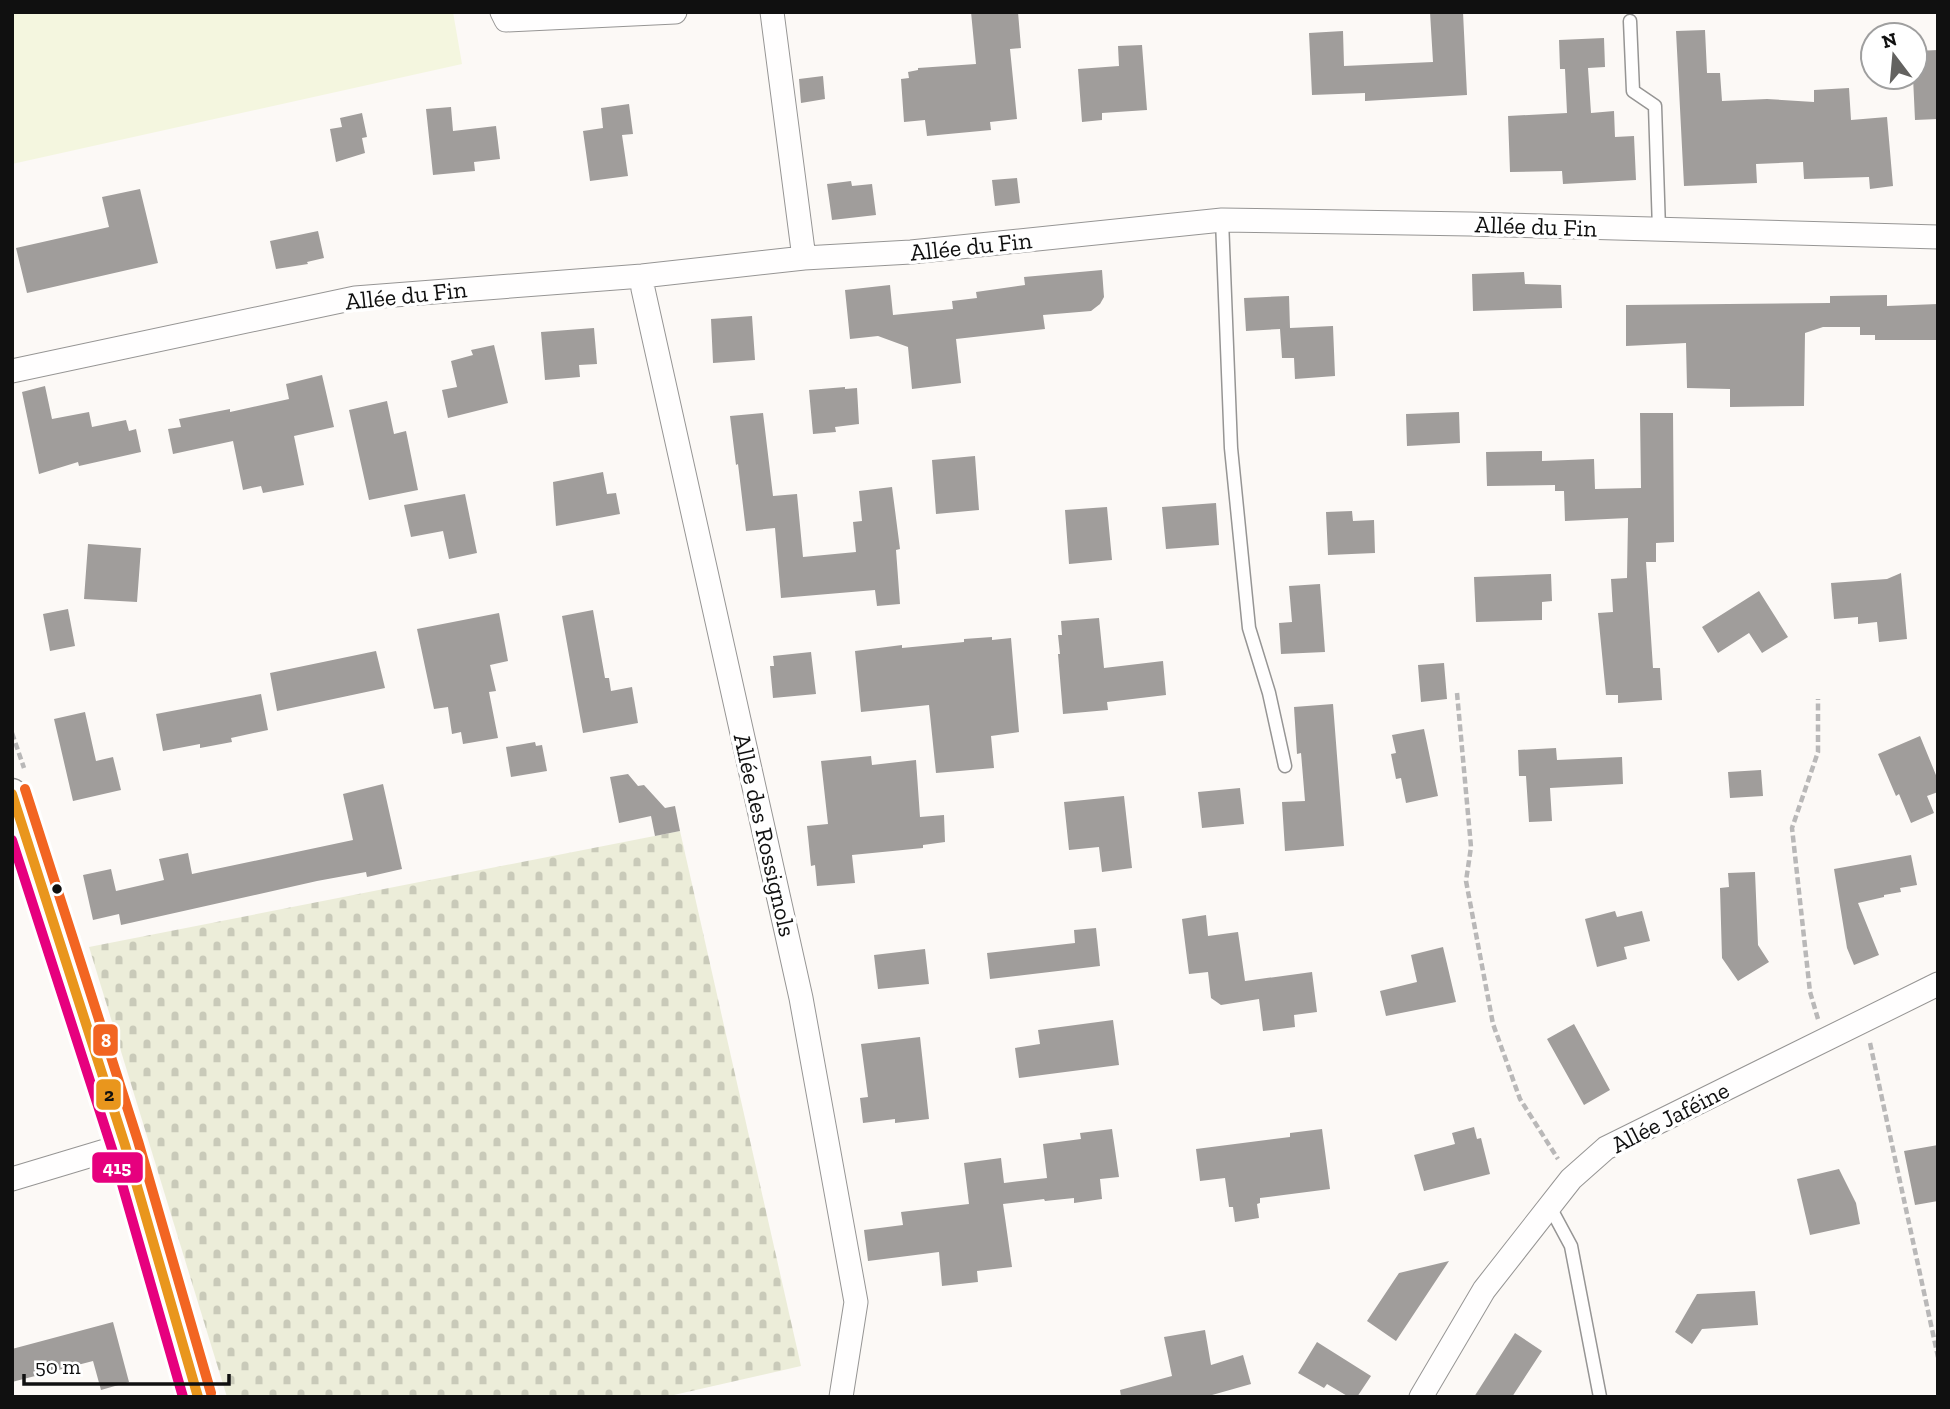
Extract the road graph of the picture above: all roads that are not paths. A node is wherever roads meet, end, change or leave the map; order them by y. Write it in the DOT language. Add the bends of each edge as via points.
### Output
graph roads {
  1 [pos="502,12"];
  2 [pos="675,12"];
  3 [pos="772,12"];
  4 [pos="1630,21"];
  5 [pos="1222,220"];
  6 [pos="1659,230"];
  7 [pos="1938,237"];
  8 [pos="804,258"];
  9 [pos="642,276"];
  10 [pos="12,371"];
  11 [pos="1285,766"];
  12 [pos="12,793"];
  13 [pos="1938,984"];
  14 [pos="125,1145"];
  15 [pos="12,1179"];
  16 [pos="1549,1207"];
  17 [pos="198,1397"];
  18 [pos="841,1397"];
  19 [pos="1421,1397"];
  20 [pos="1600,1397"];
  1 -- 2 [label="street" via="506,20"];
  3 -- 8 [label="street"];
  4 -- 6 [label="lane" via="1633,91 1655,107"];
  5 -- 6 [label="street, Allée du Fin"];
  5 -- 8 [label="street, Allée du Fin" via="911,252"];
  5 -- 11 [label="lane" via="1231,448 1249,628"];
  6 -- 7 [label="street, Allée du Fin"];
  8 -- 9 [label="street, Allée du Fin"];
  9 -- 10 [label="street, Allée du Fin" via="355,298"];
  9 -- 18 [label="street, Allée des Rossignols" via="801,998 856,1303"];
  12 -- 14 [label="street"];
  13 -- 16 [label="street, Allée Jaféine" via="1606,1148 1571,1179"];
  14 -- 15 [label="street"];
  14 -- 17 [label="street"];
  16 -- 19 [label="street, Allée Jaféine" via="1483,1290"];
  16 -- 20 [label="lane" via="1571,1246"];
}
